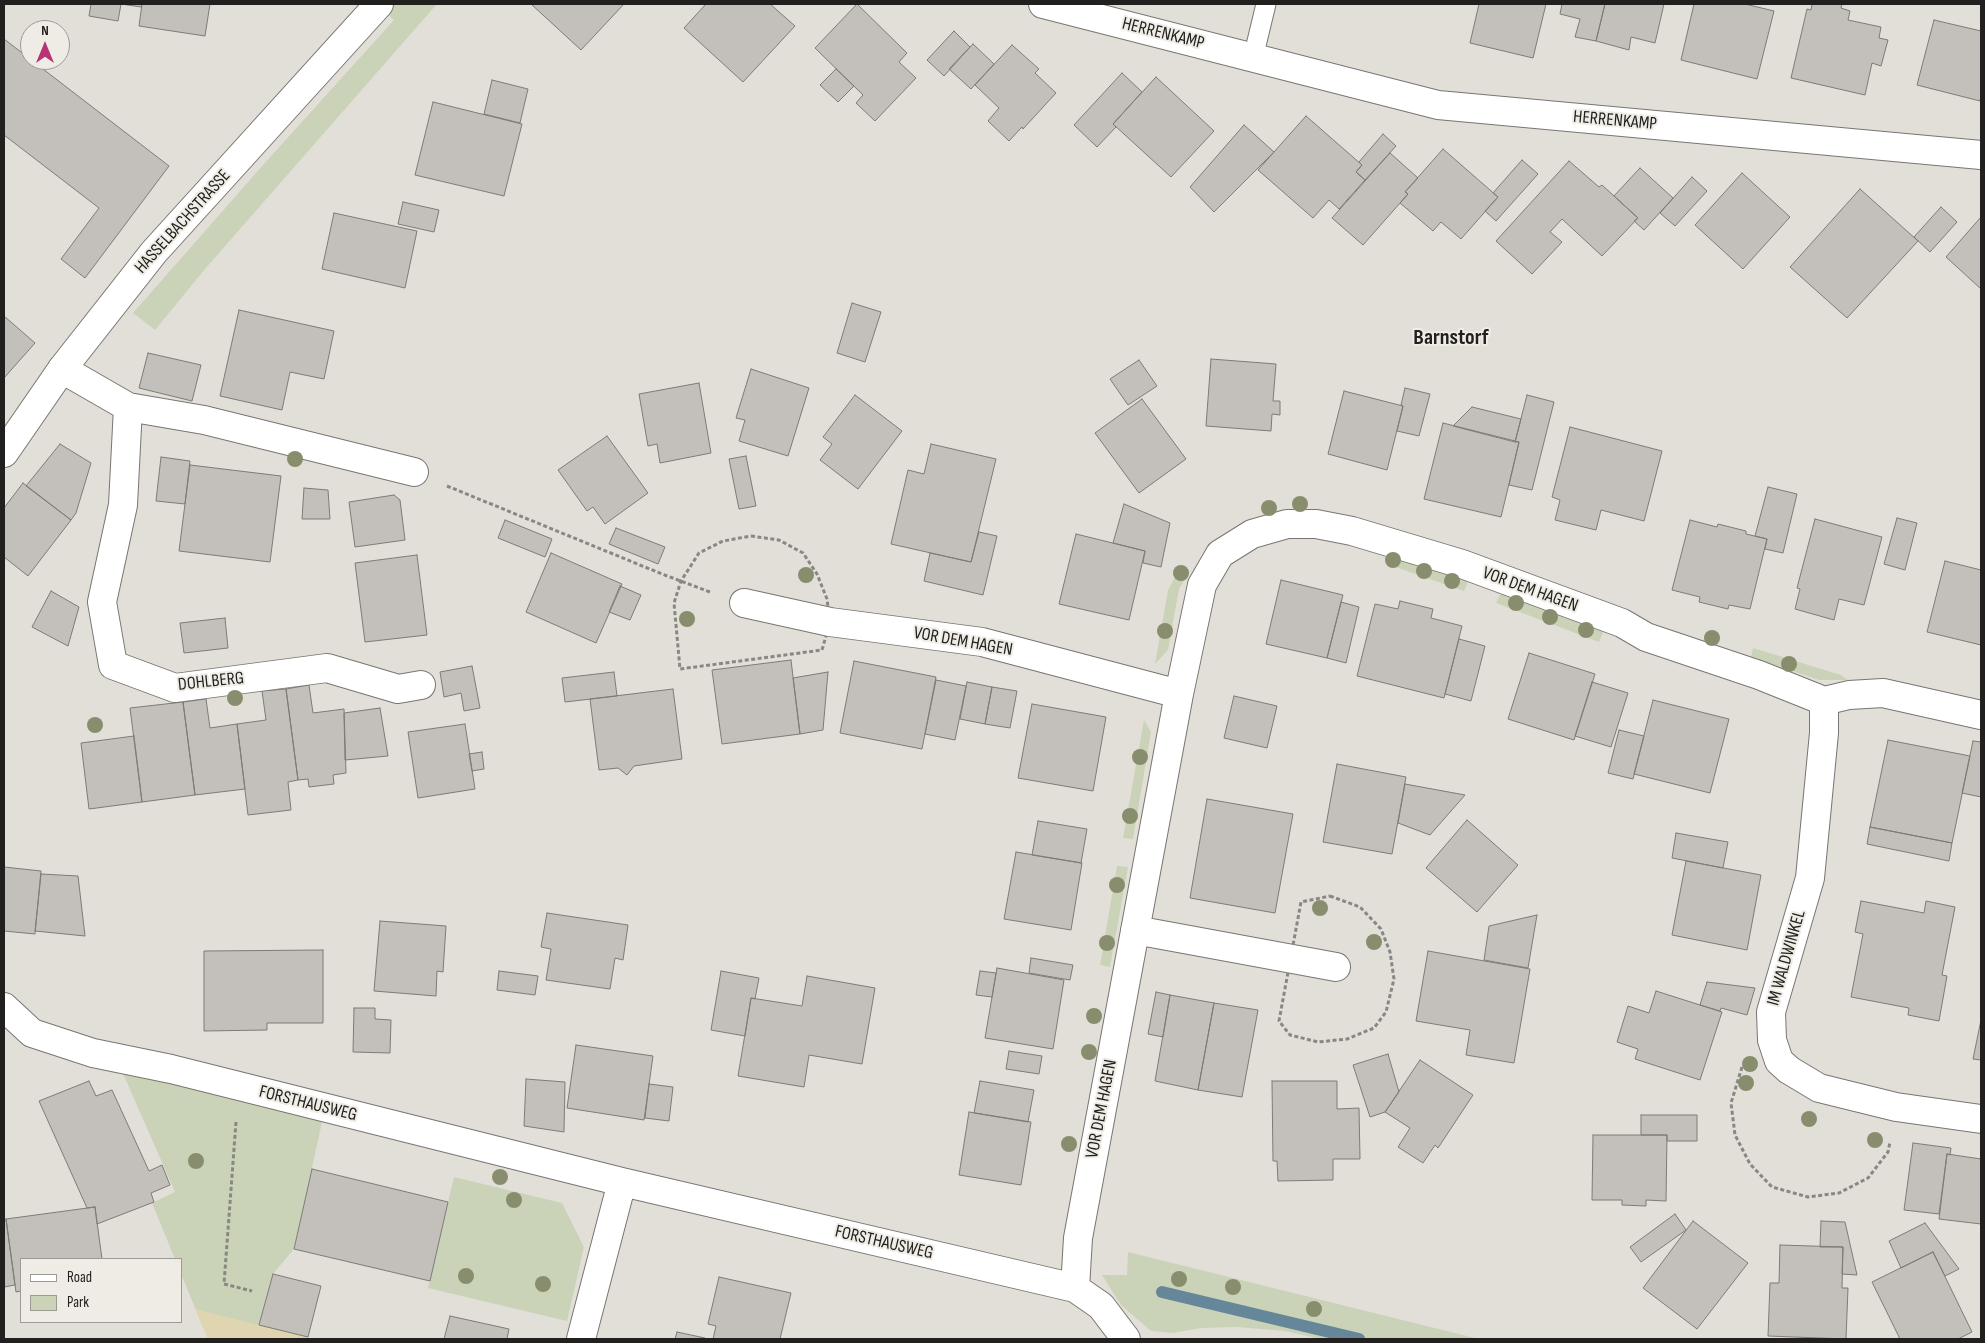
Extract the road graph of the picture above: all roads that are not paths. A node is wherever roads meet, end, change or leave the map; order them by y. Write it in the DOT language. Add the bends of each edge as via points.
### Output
graph roads {
  1 [pos="379,4"];
  2 [pos="1043,4"];
  3 [pos="1266,4"];
  4 [pos="1253,58"];
  5 [pos="1981,154"];
  6 [pos="62,369"];
  7 [pos="128,407"];
  8 [pos="4,453"];
  9 [pos="414,472"];
  10 [pos="744,603"];
  11 [pos="421,685"];
  12 [pos="1179,694"];
  13 [pos="1824,701"];
  14 [pos="1981,715"];
  15 [pos="1135,930"];
  16 [pos="1336,967"];
  17 [pos="4,1008"];
  18 [pos="1981,1120"];
  19 [pos="622,1182"];
  20 [pos="1075,1288"];
  21 [pos="581,1339"];
  22 [pos="1126,1339"];
  1 -- 6 [label="street, HASSELBACHSTRASSE" via="154,252"];
  2 -- 4 [label="street, HERRENKAMP"];
  3 -- 4 [label="lane"];
  4 -- 5 [label="street, HERRENKAMP" via="1438,105"];
  6 -- 7 [label="street"];
  6 -- 8 [label="street, HASSELBACHSTRASSE"];
  7 -- 9 [label="street" via="204,420"];
  7 -- 11 [label="street, DOHLBERG" via="123,505 102,602 113,665 175,688 326,668 398,689"];
  10 -- 12 [label="street, VOR DEM HAGEN" via="830,622 982,642"];
  12 -- 13 [label="street, VOR DEM HAGEN" via="1202,585 1220,554 1252,534 1287,524 1316,524 1352,531 1462,564 1622,623 1646,637"];
  12 -- 15 [label="street, VOR DEM HAGEN"];
  13 -- 14 [label="street" via="1849,695 1883,693"];
  13 -- 18 [label="street, IM WALDWINKEL" via="1824,733 1810,878 1771,1012 1772,1040 1779,1061 1819,1088 1896,1107"];
  15 -- 16 [label="street"];
  15 -- 20 [label="street, VOR DEM HAGEN" via="1078,1238"];
  17 -- 19 [label="street, FORSTHAUSWEG" via="32,1033 92,1053 171,1069"];
  19 -- 20 [label="street, FORSTHAUSWEG"];
  19 -- 21 [label="street"];
  20 -- 22 [label="street, FORSTHAUSWEG" via="1101,1306"];
}
